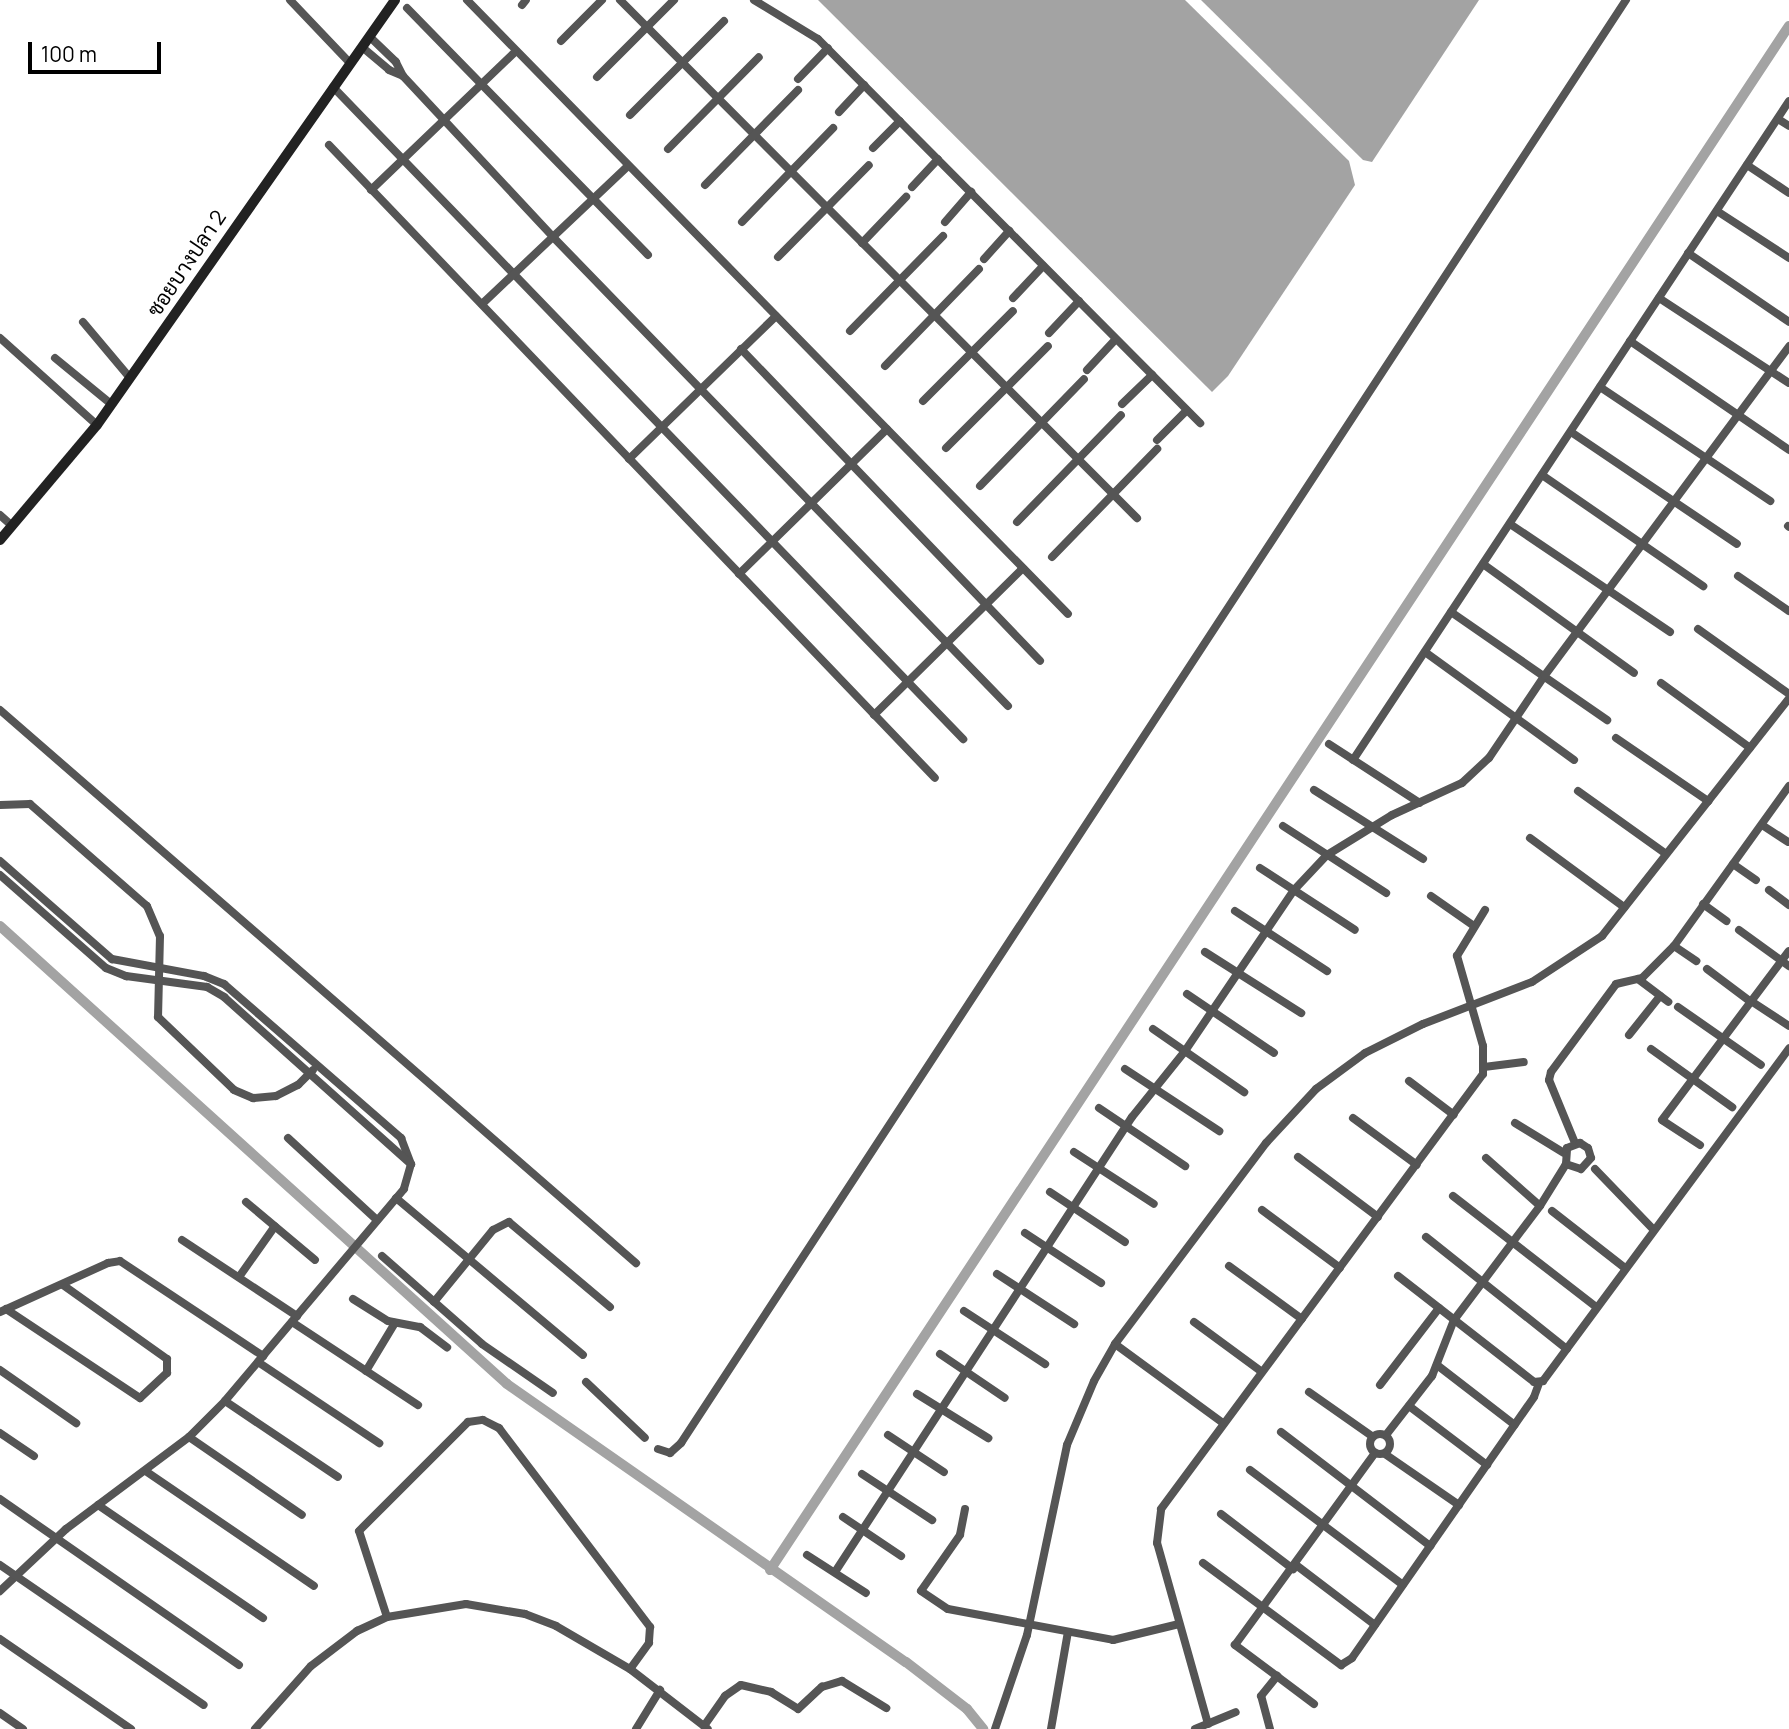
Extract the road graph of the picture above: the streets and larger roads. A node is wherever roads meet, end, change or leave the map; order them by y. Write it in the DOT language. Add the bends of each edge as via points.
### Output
graph roads {
  1 [pos="290,0"];
  2 [pos="394,0"];
  3 [pos="467,0"];
  4 [pos="602,0"];
  5 [pos="620,0"];
  6 [pos="674,0"];
  7 [pos="754,0"];
  8 [pos="1626,0"];
  9 [pos="407,8"];
  10 [pos="724,20"];
  11 [pos="647,27"];
  12 [pos="369,36"];
  13 [pos="561,41"];
  14 [pos="362,47"];
  15 [pos="828,48"];
  16 [pos="515,52"];
  17 [pos="759,57"];
  18 [pos="682,62"];
  19 [pos="351,64"];
  20 [pos="403,76"];
  21 [pos="597,77"];
  22 [pos="798,79"];
  23 [pos="482,84"];
  24 [pos="864,85"];
  25 [pos="333,87"];
  26 [pos="798,90"];
  27 [pos="718,98"];
  28 [pos="1789,101"];
  29 [pos="839,112"];
  30 [pos="631,114"];
  31 [pos="1778,118"];
  32 [pos="900,121"];
  33 [pos="444,122"];
  34 [pos="1789,126"];
  35 [pos="833,128"];
  36 [pos="755,135"];
  37 [pos="329,145"];
  38 [pos="873,148"];
  39 [pos="668,149"];
  40 [pos="404,158"];
  41 [pos="938,159"];
  42 [pos="869,164"];
  43 [pos="1747,165"];
  44 [pos="627,167"];
  45 [pos="791,172"];
  46 [pos="705,185"];
  47 [pos="912,187"];
  48 [pos="372,190"];
  49 [pos="971,192"];
  50 [pos="1789,193"];
  51 [pos="906,197"];
  52 [pos="593,198"];
  53 [pos="827,207"];
  54 [pos="1717,211"];
  55 [pos="742,222"];
  56 [pos="945,222"];
  57 [pos="1009,231"];
  58 [pos="943,236"];
  59 [pos="554,238"];
  60 [pos="862,243"];
  61 [pos="1688,253"];
  62 [pos="648,255"];
  63 [pos="778,257"];
  64 [pos="1789,258"];
  65 [pos="984,259"];
  66 [pos="1044,266"];
  67 [pos="979,269"];
  68 [pos="515,273"];
  69 [pos="899,280"];
  70 [pos="1013,298"];
  71 [pos="1659,299"];
  72 [pos="1079,301"];
  73 [pos="482,304"];
  74 [pos="1013,311"];
  75 [pos="776,316"];
  76 [pos="935,316"];
  77 [pos="83,322"];
  78 [pos="1789,322"];
  79 [pos="850,331"];
  80 [pos="1049,333"];
  81 [pos="0,338"];
  82 [pos="1116,339"];
  83 [pos="1630,341"];
  84 [pos="1048,346"];
  85 [pos="1789,346"];
  86 [pos="741,349"];
  87 [pos="972,352"];
  88 [pos="55,358"];
  89 [pos="885,366"];
  90 [pos="1770,371"];
  91 [pos="1152,375"];
  92 [pos="130,378"];
  93 [pos="1789,383"];
  94 [pos="703,387"];
  95 [pos="1600,387"];
  96 [pos="1007,388"];
  97 [pos="923,401"];
  98 [pos="111,404"];
  99 [pos="1122,404"];
  100 [pos="1186,410"];
  101 [pos="1739,414"];
  102 [pos="1121,415"];
  103 [pos="1042,423"];
  104 [pos="1200,423"];
  105 [pos="97,425"];
  106 [pos="663,426"];
  107 [pos="887,429"];
  108 [pos="1571,432"];
  109 [pos="946,448"];
  110 [pos="1789,450"];
  111 [pos="1707,456"];
  112 [pos="629,459"];
  113 [pos="1078,459"];
  114 [pos="851,464"];
  115 [pos="1542,475"];
  116 [pos="980,486"];
  117 [pos="1113,494"];
  118 [pos="1676,499"];
  119 [pos="1770,501"];
  120 [pos="813,502"];
  121 [pos="0,515"];
  122 [pos="1137,518"];
  123 [pos="1017,522"];
  124 [pos="1510,524"];
  125 [pos="11,525"];
  126 [pos="0,540"];
  127 [pos="773,541"];
  128 [pos="1643,542"];
  129 [pos="1737,544"];
  130 [pos="1052,557"];
  131 [pos="1483,565"];
  132 [pos="1023,568"];
  133 [pos="740,574"];
  134 [pos="1738,576"];
  135 [pos="1703,586"];
  136 [pos="1609,588"];
  137 [pos="986,605"];
  138 [pos="1789,611"];
  139 [pos="1451,612"];
  140 [pos="1068,614"];
  141 [pos="1699,629"];
  142 [pos="1578,630"];
  143 [pos="1670,632"];
  144 [pos="947,642"];
  145 [pos="1424,652"];
  146 [pos="1040,661"];
  147 [pos="1634,673"];
  148 [pos="1545,675"];
  149 [pos="908,681"];
  150 [pos="1661,683"];
  151 [pos="1789,696"];
  152 [pos="1008,706"];
  153 [pos="0,710"];
  154 [pos="874,715"];
  155 [pos="1518,718"];
  156 [pos="1607,720"];
  157 [pos="963,738"];
  158 [pos="1616,738"];
  159 [pos="1329,744"];
  160 [pos="1750,748"];
  161 [pos="1353,760"];
  162 [pos="1574,760"];
  163 [pos="935,778"];
  164 [pos="1789,786"];
  165 [pos="1314,790"];
  166 [pos="1578,791"];
  167 [pos="1708,801"];
  168 [pos="1420,803"];
  169 [pos="0,805"];
  170 [pos="1762,825"];
  171 [pos="1283,826"];
  172 [pos="1373,828"];
  173 [pos="1530,838"];
  174 [pos="1788,842"];
  175 [pos="1666,854"];
  176 [pos="1327,855"];
  177 [pos="1423,859"];
  178 [pos="0,861"];
  179 [pos="1733,864"];
  180 [pos="1260,869"];
  181 [pos="0,875"];
  182 [pos="1756,880"];
  183 [pos="1294,890"];
  184 [pos="1769,890"];
  185 [pos="1386,893"];
  186 [pos="1431,896"];
  187 [pos="1703,904"];
  188 [pos="1789,905"];
  189 [pos="1624,907"];
  190 [pos="1485,910"];
  191 [pos="1235,911"];
  192 [pos="1726,920"];
  193 [pos="1474,926"];
  194 [pos="1264,930"];
  195 [pos="1355,930"];
  196 [pos="1739,930"];
  197 [pos="1674,946"];
  198 [pos="1789,951"];
  199 [pos="1206,952"];
  200 [pos="1696,961"];
  201 [pos="1785,963"];
  202 [pos="159,969"];
  203 [pos="1707,969"];
  204 [pos="1326,971"];
  205 [pos="1238,974"];
  206 [pos="1638,979"];
  207 [pos="157,980"];
  208 [pos="1187,994"];
  209 [pos="1660,996"];
  210 [pos="1751,1001"];
  211 [pos="1668,1002"];
  212 [pos="1472,1006"];
  213 [pos="1678,1007"];
  214 [pos="1213,1012"];
  215 [pos="1301,1013"];
  216 [pos="1789,1026"];
  217 [pos="1153,1029"];
  218 [pos="1629,1035"];
  219 [pos="1723,1040"];
  220 [pos="1789,1048"];
  221 [pos="1651,1049"];
  222 [pos="1185,1051"];
  223 [pos="1275,1053"];
  224 [pos="1524,1062"];
  225 [pos="317,1065"];
  226 [pos="1761,1065"];
  227 [pos="1484,1067"];
  228 [pos="1125,1069"];
  229 [pos="309,1073"];
  230 [pos="1694,1080"];
  231 [pos="1409,1082"];
  232 [pos="1153,1086"];
  233 [pos="1244,1092"];
  234 [pos="1732,1107"];
  235 [pos="1099,1108"];
  236 [pos="1454,1115"];
  237 [pos="1353,1118"];
  238 [pos="1515,1123"];
  239 [pos="1126,1126"];
  240 [pos="1219,1130"];
  241 [pos="288,1138"];
  242 [pos="1575,1143"];
  243 [pos="1700,1145"];
  244 [pos="1074,1152"];
  245 [pos="1564,1153"];
  246 [pos="1298,1157"];
  247 [pos="1486,1158"];
  248 [pos="411,1164"];
  249 [pos="1566,1164"];
  250 [pos="1417,1165"];
  251 [pos="1185,1166"];
  252 [pos="1099,1168"];
  253 [pos="1595,1169"];
  254 [pos="1050,1192"];
  255 [pos="1453,1196"];
  256 [pos="396,1198"];
  257 [pos="246,1202"];
  258 [pos="1154,1204"];
  259 [pos="1540,1206"];
  260 [pos="1074,1208"];
  261 [pos="1262,1210"];
  262 [pos="1552,1211"];
  263 [pos="1378,1217"];
  264 [pos="377,1220"];
  265 [pos="275,1226"];
  266 [pos="1652,1228"];
  267 [pos="1024,1233"];
  268 [pos="1426,1237"];
  269 [pos="182,1240"];
  270 [pos="1513,1240"];
  271 [pos="1125,1242"];
  272 [pos="1048,1248"];
  273 [pos="382,1256"];
  274 [pos="469,1259"];
  275 [pos="315,1260"];
  276 [pos="636,1263"];
  277 [pos="1229,1266"];
  278 [pos="1340,1268"];
  279 [pos="1625,1268"];
  280 [pos="997,1274"];
  281 [pos="1398,1276"];
  282 [pos="239,1277"];
  283 [pos="1483,1279"];
  284 [pos="1101,1283"];
  285 [pos="63,1285"];
  286 [pos="1021,1290"];
  287 [pos="353,1299"];
  288 [pos="434,1303"];
  289 [pos="610,1307"];
  290 [pos="1596,1307"];
  291 [pos="1439,1308"];
  292 [pos="3,1310"];
  293 [pos="964,1311"];
  294 [pos="294,1319"];
  295 [pos="1302,1319"];
  296 [pos="1454,1320"];
  297 [pos="1194,1322"];
  298 [pos="395,1323"];
  299 [pos="1074,1324"];
  300 [pos="995,1331"];
  301 [pos="1115,1344"];
  302 [pos="447,1347"];
  303 [pos="1567,1349"];
  304 [pos="940,1354"];
  305 [pos="583,1355"];
  306 [pos="260,1359"];
  307 [pos="1045,1364"];
  308 [pos="1437,1365"];
  309 [pos="0,1370"];
  310 [pos="366,1371"];
  311 [pos="968,1372"];
  312 [pos="1262,1372"];
  313 [pos="586,1382"];
  314 [pos="1539,1383"];
  315 [pos="1380,1385"];
  316 [pos="1309,1392"];
  317 [pos="552,1393"];
  318 [pos="917,1394"];
  319 [pos="1005,1398"];
  320 [pos="225,1401"];
  321 [pos="418,1405"];
  322 [pos="1409,1406"];
  323 [pos="942,1411"];
  324 [pos="76,1423"];
  325 [pos="1223,1423"];
  326 [pos="1515,1425"];
  327 [pos="1281,1432"];
  328 [pos="0,1433"];
  329 [pos="888,1435"];
  330 [pos="1386,1436"];
  331 [pos="189,1437"];
  332 [pos="1373,1437"];
  333 [pos="645,1438"];
  334 [pos="988,1438"];
  335 [pos="379,1443"];
  336 [pos="658,1449"];
  337 [pos="916,1452"];
  338 [pos="1375,1452"];
  339 [pos="1385,1454"];
  340 [pos="34,1456"];
  341 [pos="1487,1465"];
  342 [pos="1250,1470"];
  343 [pos="147,1472"];
  344 [pos="944,1472"];
  345 [pos="863,1474"];
  346 [pos="338,1477"];
  347 [pos="1352,1488"];
  348 [pos="889,1491"];
  349 [pos="0,1499"];
  350 [pos="98,1505"];
  351 [pos="1459,1505"];
  352 [pos="965,1509"];
  353 [pos="1221,1514"];
  354 [pos="302,1515"];
  355 [pos="843,1517"];
  356 [pos="932,1520"];
  357 [pos="1325,1526"];
  358 [pos="863,1530"];
  359 [pos="57,1539"];
  360 [pos="1430,1546"];
  361 [pos="807,1555"];
  362 [pos="901,1556"];
  363 [pos="1203,1563"];
  364 [pos="0,1565"];
  365 [pos="1294,1567"];
  366 [pos="835,1572"];
  367 [pos="18,1578"];
  368 [pos="1403,1585"];
  369 [pos="314,1586"];
  370 [pos="0,1591"];
  371 [pos="866,1593"];
  372 [pos="1263,1608"];
  373 [pos="387,1617"];
  374 [pos="263,1618"];
  375 [pos="1029,1625"];
  376 [pos="1179,1625"];
  377 [pos="1375,1625"];
  378 [pos="1068,1632"];
  379 [pos="0,1639"];
  380 [pos="239,1665"];
  381 [pos="630,1670"];
  382 [pos="1277,1676"];
  383 [pos="660,1690"];
  384 [pos="1314,1704"];
  385 [pos="204,1705"];
  386 [pos="886,1708"];
  387 [pos="1236,1712"];
  388 [pos="0,1713"];
  389 [pos="1208,1724"];
  390 [pos="996,1726"];
  391 [pos="706,1727"];
  392 [pos="23,1729"];
  393 [pos="131,1729"];
  394 [pos="255,1729"];
  395 [pos="636,1729"];
  396 [pos="1051,1729"];
  397 [pos="1195,1729"];
  398 [pos="1270,1729"];
  1 -- 19 [label="street"];
  2 -- 12 [label="street, ซอยบางปลา 2"];
  3 -- 16 [label="street"];
  4 -- 13 [label="street"];
  5 -- 11 [label="street"];
  6 -- 11 [label="street"];
  7 -- 15 [label="street" via="806,29"];
  8 -- 336 [label="street" via="681,1443 670,1453"];
  9 -- 23 [label="street"];
  10 -- 18 [label="street"];
  11 -- 18 [label="street"];
  11 -- 21 [label="street"];
  12 -- 14 [label="street, ซอยบางปลา 2"];
  12 -- 20 [label="street" via="397,62"];
  14 -- 19 [label="street, ซอยบางปลา 2"];
  14 -- 20 [label="street"];
  15 -- 22 [label="street"];
  15 -- 24 [label="street"];
  16 -- 23 [label="street"];
  16 -- 44 [label="street"];
  17 -- 27 [label="street"];
  18 -- 27 [label="street"];
  18 -- 30 [label="street"];
  19 -- 25 [label="street, ซอยบางปลา 2"];
  20 -- 33 [label="street"];
  23 -- 33 [label="street"];
  23 -- 52 [label="street"];
  24 -- 29 [label="street"];
  24 -- 32 [label="street"];
  25 -- 40 [label="street"];
  25 -- 92 [label="street, ซอยบางปลา 2"];
  26 -- 36 [label="street"];
  27 -- 36 [label="street"];
  27 -- 39 [label="street"];
  28 -- 31 [label="street"];
  31 -- 34 [label="street"];
  31 -- 43 [label="street"];
  32 -- 38 [label="street"];
  32 -- 41 [label="street"];
  33 -- 40 [label="street"];
  33 -- 59 [label="street"];
  35 -- 45 [label="street"];
  36 -- 45 [label="street"];
  36 -- 46 [label="street"];
  37 -- 48 [label="street"];
  40 -- 48 [label="street"];
  40 -- 68 [label="street"];
  41 -- 47 [label="street"];
  41 -- 49 [label="street"];
  42 -- 53 [label="street"];
  43 -- 50 [label="street"];
  43 -- 54 [label="street"];
  44 -- 52 [label="street"];
  44 -- 75 [label="street"];
  45 -- 53 [label="street"];
  45 -- 55 [label="street"];
  48 -- 73 [label="street"];
  49 -- 56 [label="street"];
  49 -- 57 [label="street"];
  51 -- 60 [label="street"];
  52 -- 59 [label="street"];
  52 -- 62 [label="street"];
  53 -- 60 [label="street"];
  53 -- 63 [label="street"];
  54 -- 61 [label="street"];
  54 -- 64 [label="street"];
  57 -- 65 [label="street"];
  57 -- 66 [label="street"];
  58 -- 69 [label="street"];
  59 -- 68 [label="street"];
  59 -- 94 [label="street"];
  60 -- 69 [label="street"];
  61 -- 71 [label="street"];
  61 -- 78 [label="street"];
  66 -- 70 [label="street"];
  66 -- 72 [label="street"];
  67 -- 76 [label="street"];
  68 -- 73 [label="street"];
  68 -- 106 [label="street"];
  69 -- 76 [label="street"];
  69 -- 79 [label="street"];
  71 -- 83 [label="street"];
  71 -- 90 [label="street"];
  72 -- 80 [label="street"];
  72 -- 82 [label="street"];
  73 -- 112 [label="street"];
  74 -- 87 [label="street"];
  75 -- 86 [label="street"];
  75 -- 107 [label="street"];
  76 -- 87 [label="street"];
  76 -- 89 [label="street"];
  77 -- 92 [label="street"];
  81 -- 105 [label="street"];
  82 -- 91 [label="street"];
  82 -- 103 [label="street"];
  83 -- 95 [label="street"];
  83 -- 101 [label="street"];
  84 -- 96 [label="street"];
  85 -- 90 [label="street"];
  86 -- 94 [label="street"];
  86 -- 114 [label="street"];
  87 -- 96 [label="street"];
  87 -- 97 [label="street"];
  88 -- 98 [label="street"];
  90 -- 93 [label="street"];
  90 -- 101 [label="street"];
  91 -- 99 [label="street"];
  91 -- 100 [label="street"];
  92 -- 98 [label="street, ซอยบางปลา 2"];
  94 -- 106 [label="street"];
  94 -- 120 [label="street"];
  95 -- 108 [label="street"];
  95 -- 111 [label="street"];
  96 -- 103 [label="street"];
  96 -- 109 [label="street"];
  98 -- 105 [label="street, ซอยบางปลา 2"];
  100 -- 104 [label="street"];
  100 -- 117 [label="street"];
  101 -- 110 [label="street"];
  101 -- 111 [label="street"];
  102 -- 113 [label="street"];
  103 -- 113 [label="street"];
  103 -- 116 [label="street"];
  105 -- 125 [label="street, ซอยบางปลา 2"];
  106 -- 112 [label="street"];
  106 -- 127 [label="street"];
  107 -- 114 [label="street"];
  107 -- 132 [label="street"];
  108 -- 115 [label="street"];
  108 -- 118 [label="street"];
  111 -- 118 [label="street"];
  111 -- 119 [label="street"];
  112 -- 133 [label="street"];
  113 -- 117 [label="street"];
  113 -- 123 [label="street"];
  114 -- 120 [label="street"];
  114 -- 137 [label="street"];
  115 -- 124 [label="street"];
  115 -- 128 [label="street"];
  117 -- 122 [label="street"];
  117 -- 130 [label="street"];
  118 -- 128 [label="street"];
  118 -- 129 [label="street"];
  120 -- 127 [label="street"];
  120 -- 144 [label="street"];
  121 -- 125 [label="street"];
  124 -- 131 [label="street"];
  124 -- 136 [label="street"];
  125 -- 126 [label="street, ซอยบางปลา 2"];
  127 -- 133 [label="street"];
  127 -- 149 [label="street"];
  128 -- 135 [label="street"];
  128 -- 136 [label="street"];
  131 -- 139 [label="street"];
  131 -- 142 [label="street"];
  132 -- 137 [label="street"];
  132 -- 140 [label="street"];
  133 -- 154 [label="street"];
  134 -- 138 [label="street"];
  136 -- 142 [label="street"];
  136 -- 143 [label="street"];
  137 -- 144 [label="street"];
  137 -- 146 [label="street"];
  139 -- 145 [label="street"];
  139 -- 148 [label="street"];
  141 -- 151 [label="street"];
  142 -- 147 [label="street"];
  142 -- 148 [label="street"];
  144 -- 149 [label="street"];
  144 -- 152 [label="street"];
  145 -- 155 [label="street"];
  145 -- 161 [label="street"];
  148 -- 155 [label="street"];
  148 -- 156 [label="street"];
  149 -- 154 [label="street"];
  149 -- 157 [label="street"];
  150 -- 160 [label="street"];
  151 -- 160 [label="street"];
  153 -- 276 [label="street"];
  154 -- 163 [label="street"];
  155 -- 162 [label="street"];
  155 -- 168 [label="street" via="1470,777"];
  158 -- 167 [label="street"];
  159 -- 161 [label="street"];
  160 -- 167 [label="street"];
  161 -- 168 [label="street"];
  164 -- 170 [label="street"];
  165 -- 172 [label="street"];
  166 -- 175 [label="street"];
  167 -- 175 [label="street"];
  168 -- 172 [label="street"];
  169 -- 202 [label="street" via="30,804 147,906 159,927"];
  170 -- 174 [label="street"];
  170 -- 179 [label="street"];
  171 -- 176 [label="street"];
  172 -- 176 [label="street"];
  172 -- 177 [label="street"];
  173 -- 189 [label="street"];
  175 -- 189 [label="street"];
  176 -- 183 [label="street"];
  176 -- 185 [label="street"];
  178 -- 202 [label="street" via="112,959"];
  179 -- 182 [label="street"];
  179 -- 187 [label="street"];
  180 -- 183 [label="street"];
  181 -- 207 [label="street" via="106,968"];
  183 -- 194 [label="street"];
  183 -- 195 [label="street"];
  184 -- 188 [label="street"];
  186 -- 193 [label="street"];
  187 -- 192 [label="street"];
  187 -- 197 [label="street"];
  189 -- 212 [label="street" via="1602,936 1553,969"];
  190 -- 193 [label="street"];
  191 -- 194 [label="street"];
  193 -- 212 [label="street" via="1457,956"];
  194 -- 204 [label="street"];
  194 -- 205 [label="street"];
  196 -- 201 [label="street"];
  197 -- 200 [label="street"];
  197 -- 206 [label="street"];
  198 -- 201 [label="street"];
  199 -- 205 [label="street"];
  201 -- 210 [label="street"];
  202 -- 207 [label="street"];
  202 -- 225 [label="street" via="224,984"];
  203 -- 210 [label="street"];
  205 -- 214 [label="street"];
  205 -- 215 [label="street"];
  206 -- 209 [label="street"];
  206 -- 242 [label="street" via="1616,984 1560,1057 1549,1080"];
  207 -- 229 [label="street" via="214,990"];
  207 -- 229 [label="street" via="158,1017 241,1095 276,1096"];
  208 -- 214 [label="street"];
  209 -- 211 [label="street"];
  209 -- 218 [label="street"];
  210 -- 216 [label="street"];
  210 -- 219 [label="street"];
  212 -- 227 [label="street"];
  212 -- 301 [label="street" via="1365,1053 1315,1089 1266,1143"];
  213 -- 219 [label="street"];
  214 -- 222 [label="street"];
  214 -- 223 [label="street"];
  217 -- 222 [label="street"];
  219 -- 226 [label="street"];
  219 -- 230 [label="street"];
  220 -- 266 [label="street"];
  221 -- 230 [label="street"];
  222 -- 232 [label="street"];
  222 -- 233 [label="street"];
  224 -- 227 [label="street"];
  225 -- 229 [label="street"];
  225 -- 248 [label="street" via="401,1139"];
  227 -- 236 [label="street"];
  228 -- 232 [label="street"];
  229 -- 248 [label="street"];
  230 -- 234 [label="street"];
  230 -- 243 [label="street" via="1662,1120"];
  231 -- 236 [label="street"];
  232 -- 239 [label="street"];
  232 -- 240 [label="street"];
  235 -- 239 [label="street"];
  236 -- 250 [label="street"];
  237 -- 250 [label="street"];
  238 -- 245 [label="street"];
  239 -- 251 [label="street"];
  239 -- 252 [label="street"];
  241 -- 264 [label="street"];
  242 -- 245 [label="street"];
  242 -- 249 [label="street" via="1588,1148 1591,1158 1577,1171"];
  244 -- 252 [label="street"];
  245 -- 249 [label="street"];
  246 -- 263 [label="street"];
  247 -- 259 [label="street"];
  248 -- 256 [label="street" via="409,1178"];
  249 -- 259 [label="street"];
  250 -- 263 [label="street"];
  252 -- 258 [label="street"];
  252 -- 260 [label="street"];
  253 -- 266 [label="street"];
  254 -- 260 [label="street"];
  255 -- 270 [label="street"];
  256 -- 264 [label="street"];
  256 -- 274 [label="street"];
  257 -- 265 [label="street"];
  259 -- 270 [label="street"];
  260 -- 271 [label="street"];
  260 -- 272 [label="street"];
  261 -- 278 [label="street"];
  262 -- 279 [label="street"];
  263 -- 278 [label="street"];
  264 -- 294 [label="street"];
  265 -- 275 [label="street"];
  265 -- 282 [label="street"];
  266 -- 279 [label="street"];
  267 -- 272 [label="street"];
  268 -- 283 [label="street"];
  269 -- 282 [label="street"];
  270 -- 283 [label="street"];
  270 -- 290 [label="street"];
  272 -- 284 [label="street"];
  272 -- 286 [label="street"];
  273 -- 288 [label="street"];
  274 -- 288 [label="street"];
  274 -- 289 [label="street" via="493,1230 509,1222"];
  274 -- 305 [label="street"];
  277 -- 295 [label="street"];
  278 -- 295 [label="street"];
  279 -- 290 [label="street"];
  280 -- 286 [label="street"];
  281 -- 291 [label="street"];
  282 -- 294 [label="street"];
  283 -- 296 [label="street"];
  283 -- 303 [label="street"];
  285 -- 292 [label="street"];
  285 -- 292 [label="street" via="167,1359 167,1373 140,1398"];
  285 -- 306 [label="street" via="121,1261"];
  286 -- 299 [label="street"];
  286 -- 300 [label="street"];
  287 -- 298 [label="street"];
  288 -- 317 [label="street"];
  290 -- 303 [label="street"];
  291 -- 296 [label="street"];
  291 -- 315 [label="street"];
  293 -- 300 [label="street"];
  294 -- 306 [label="street"];
  294 -- 310 [label="street"];
  295 -- 312 [label="street"];
  296 -- 308 [label="street"];
  296 -- 314 [label="street"];
  297 -- 312 [label="street"];
  298 -- 302 [label="street" via="420,1327"];
  298 -- 310 [label="street"];
  300 -- 307 [label="street"];
  300 -- 311 [label="street"];
  301 -- 325 [label="street"];
  301 -- 375 [label="street" via="1067,1446"];
  303 -- 314 [label="street"];
  304 -- 311 [label="street"];
  306 -- 320 [label="street"];
  306 -- 335 [label="street"];
  308 -- 322 [label="street"];
  308 -- 326 [label="street"];
  309 -- 324 [label="street"];
  310 -- 321 [label="street"];
  311 -- 319 [label="street"];
  311 -- 323 [label="street"];
  312 -- 325 [label="street"];
  313 -- 333 [label="street"];
  314 -- 326 [label="street"];
  316 -- 332 [label="street"];
  318 -- 323 [label="street"];
  320 -- 331 [label="street"];
  320 -- 346 [label="street"];
  322 -- 330 [label="street"];
  322 -- 341 [label="street"];
  323 -- 334 [label="street"];
  323 -- 337 [label="street"];
  325 -- 376 [label="street" via="1172,1490 1158,1524 1157,1543"];
  326 -- 341 [label="street"];
  327 -- 347 [label="street"];
  328 -- 340 [label="street"];
  329 -- 337 [label="street"];
  330 -- 332 [label="street"];
  330 -- 339 [label="street" via="1390,1448"];
  331 -- 343 [label="street"];
  331 -- 354 [label="street"];
  332 -- 338 [label="street" via="1370,1444"];
  337 -- 344 [label="street"];
  337 -- 348 [label="street"];
  338 -- 339 [label="street"];
  338 -- 347 [label="street"];
  339 -- 351 [label="street"];
  341 -- 351 [label="street"];
  342 -- 357 [label="street"];
  343 -- 350 [label="street"];
  343 -- 369 [label="street"];
  345 -- 348 [label="street"];
  347 -- 357 [label="street"];
  347 -- 360 [label="street"];
  348 -- 356 [label="street"];
  348 -- 358 [label="street"];
  349 -- 359 [label="street"];
  350 -- 359 [label="street"];
  350 -- 374 [label="street"];
  351 -- 360 [label="street"];
  352 -- 375 [label="street" via="960,1535 921,1591 948,1609"];
  353 -- 365 [label="street"];
  355 -- 358 [label="street"];
  357 -- 365 [label="street"];
  357 -- 368 [label="street"];
  358 -- 362 [label="street"];
  358 -- 366 [label="street"];
  359 -- 367 [label="street"];
  359 -- 380 [label="street"];
  360 -- 368 [label="street"];
  361 -- 366 [label="street"];
  363 -- 372 [label="street"];
  364 -- 367 [label="street"];
  365 -- 372 [label="street"];
  365 -- 377 [label="street"];
  366 -- 371 [label="street"];
  367 -- 370 [label="street"];
  367 -- 385 [label="street"];
  368 -- 377 [label="street"];
  372 -- 377 [label="street" via="1341,1665 1352,1658"];
  372 -- 382 [label="street" via="1235,1644"];
  373 -- 381 [label="street" via="476,1605 525,1614 567,1632"];
  373 -- 381 [label="street" via="359,1531 468,1422 483,1420 499,1428 650,1627 649,1643"];
  373 -- 394 [label="street" via="320,1658"];
  375 -- 378 [label="street"];
  375 -- 390 [label="street"];
  376 -- 378 [label="street" via="1113,1640"];
  376 -- 389 [label="street"];
  378 -- 396 [label="street"];
  379 -- 393 [label="street"];
  381 -- 383 [label="street"];
  382 -- 384 [label="street"];
  382 -- 398 [label="street" via="1261,1696"];
  383 -- 391 [label="street"];
  383 -- 395 [label="street"];
  386 -- 391 [label="street" via="842,1681 822,1687 798,1709 771,1692 741,1685 725,1696"];
  387 -- 389 [label="street"];
  388 -- 392 [label="street"];
  389 -- 397 [label="street"];
}
